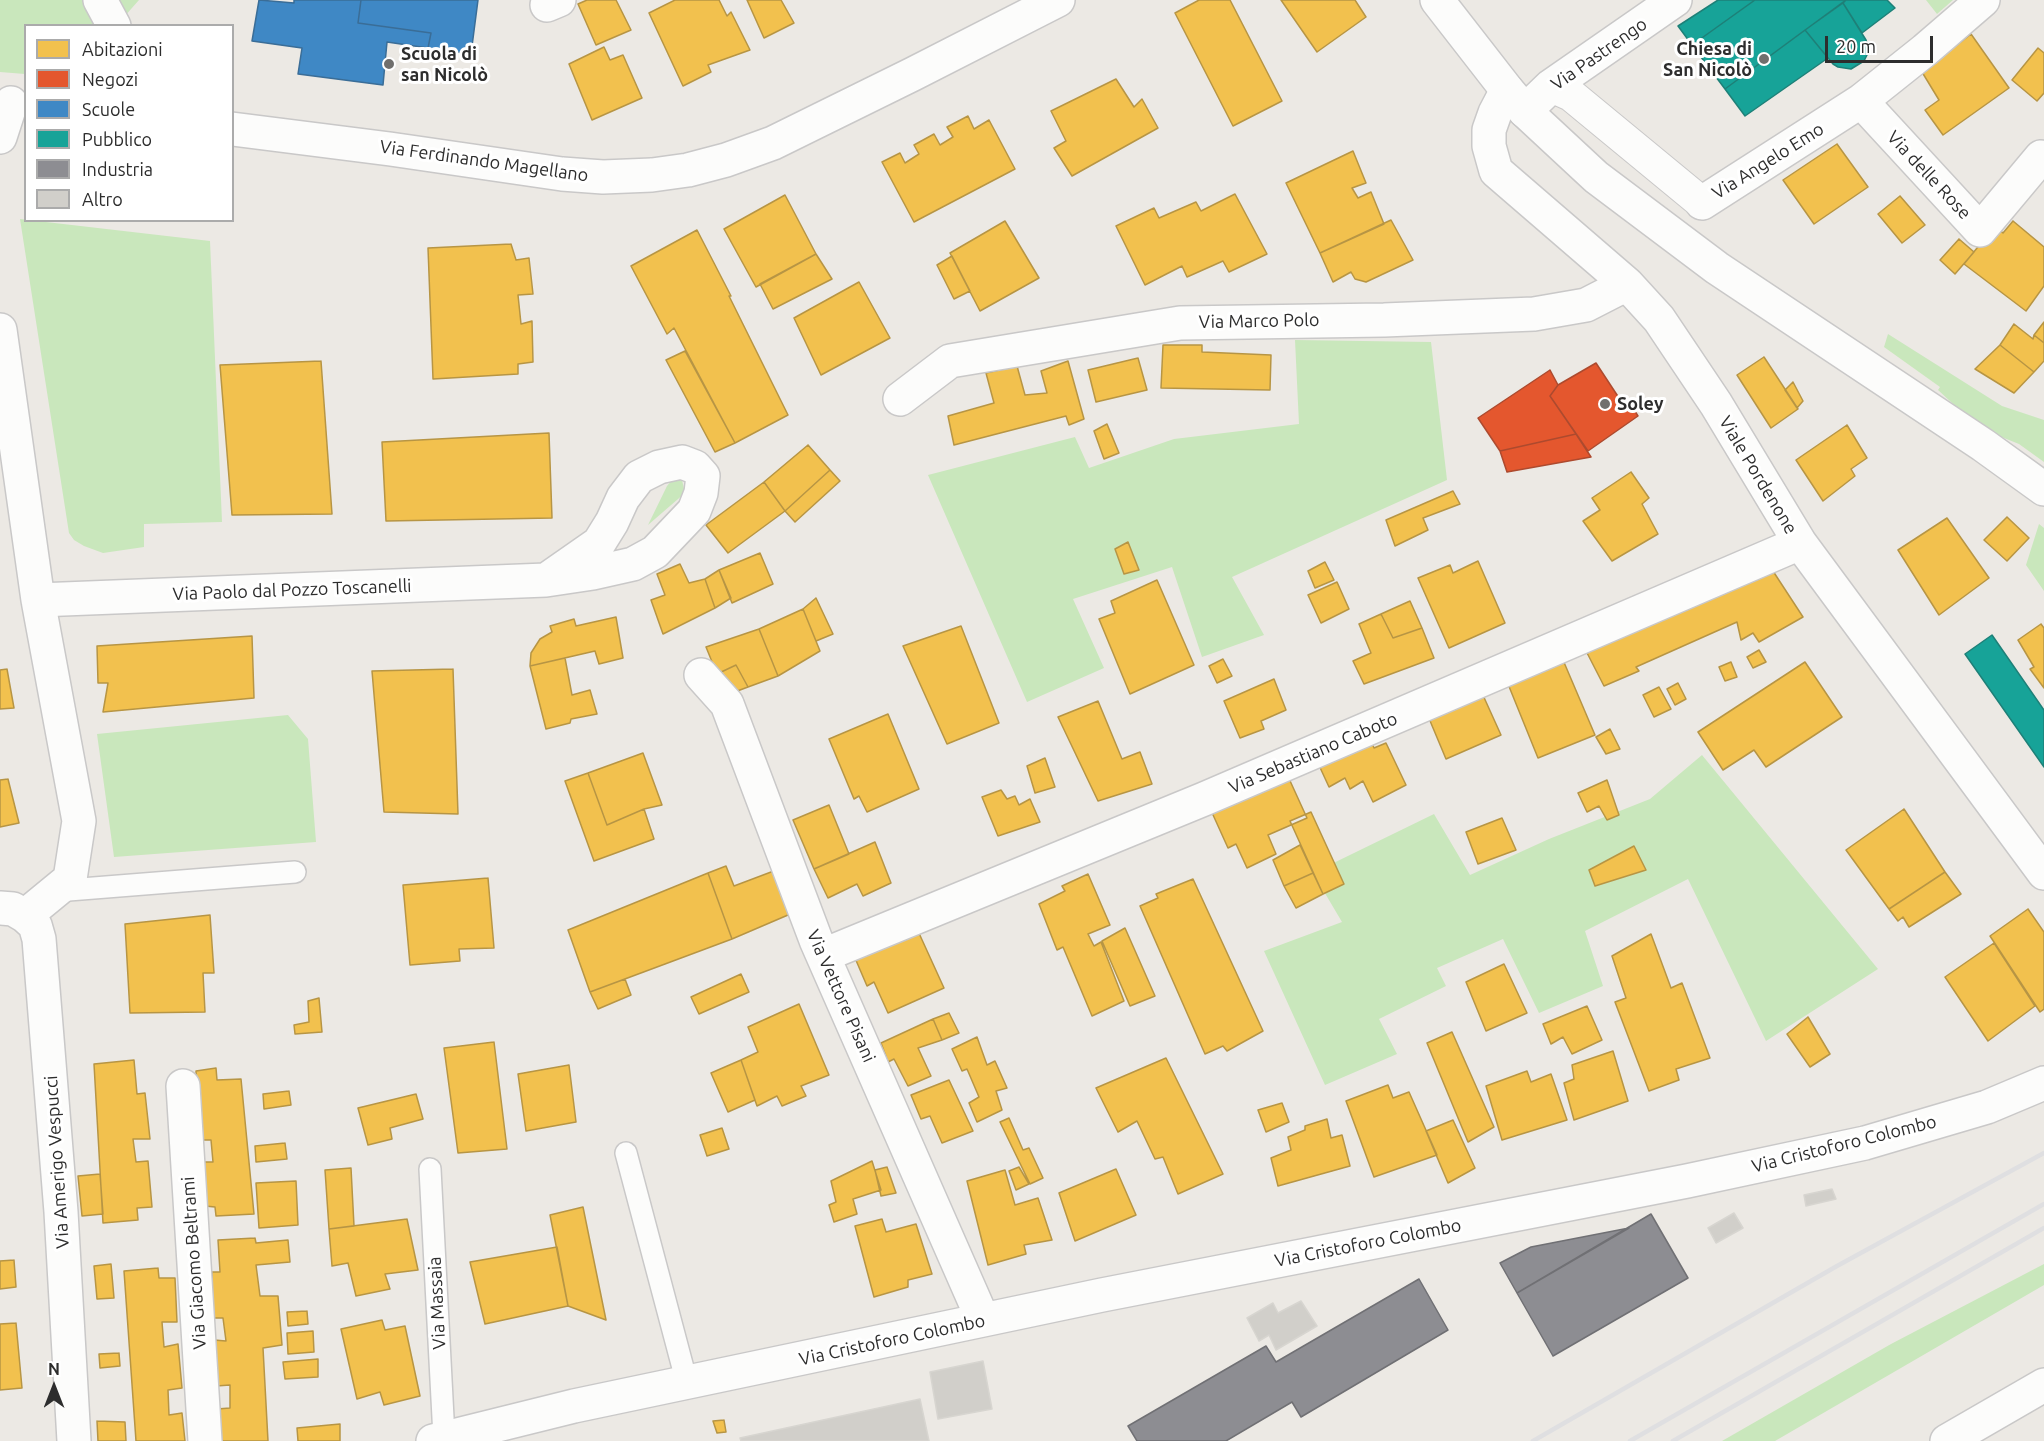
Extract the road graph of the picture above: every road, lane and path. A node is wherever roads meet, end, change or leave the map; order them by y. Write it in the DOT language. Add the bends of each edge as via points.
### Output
graph roads {
  1 [pos="100,0"];
  2 [pos="1058,0"];
  3 [pos="1437,0"];
  4 [pos="1675,0"];
  5 [pos="1983,0"];
  6 [pos="113,24"];
  7 [pos="1551,86"];
  8 [pos="1516,101"];
  9 [pos="1861,101"];
  10 [pos="12,103"];
  11 [pos="234,129"];
  12 [pos="0,137"];
  13 [pos="2044,160"];
  14 [pos="1702,203"];
  15 [pos="1627,284"];
  16 [pos="0,330"];
  17 [pos="900,399"];
  18 [pos="2044,489"];
  19 [pos="1800,543"];
  20 [pos="546,580"];
  21 [pos="38,600"];
  22 [pos="700,675"];
  23 [pos="295,872"];
  24 [pos="2044,873"];
  25 [pos="56,891"];
  26 [pos="13,912"];
  27 [pos="824,955"];
  28 [pos="2044,1083"];
  29 [pos="183,1086"];
  30 [pos="626,1153"];
  31 [pos="430,1169"];
  32 [pos="983,1320"];
  33 [pos="687,1383"];
  34 [pos="2044,1385"];
  35 [pos="439,1439"];
  36 [pos="74,1441"];
  37 [pos="205,1441"];
  38 [pos="1947,1441"];
  1 -- 6 [label="street"];
  2 -- 11 [label="street, Via Ferdinando Magellano" via="773,142 688,170 603,177 562,174"];
  3 -- 8 [label="street"];
  4 -- 7 [label="street, Via Pastrengo"];
  5 -- 9 [label="street, Via Angelo Emo"];
  7 -- 8 [label="street, Via Pastrengo"];
  7 -- 14 [label="street, Via Angelo Emo" via="1571,95"];
  8 -- 15 [label="street, Viale Pordenone" via="1495,113 1489,130 1496,171"];
  8 -- 18 [label="street" via="1596,177 1663,229"];
  9 -- 13 [label="street, Via delle Rose" via="1980,230 2041,158"];
  9 -- 14 [label="street, Via Angelo Emo"];
  10 -- 12 [label="street"];
  15 -- 17 [label="street, Via Marco Polo" via="1586,305 1534,314 1180,322 950,362"];
  15 -- 19 [label="street, Viale Pordenone" via="1659,319 1716,404"];
  16 -- 21 [label="street"];
  19 -- 24 [label="street, Viale Pordenone"];
  19 -- 27 [label="street, Via Sebastiano Caboto" via="1204,799"];
  20 -- 20 [label="street, Via Paolo dal Pozzo Toscanelli" via="633,564 655,552 694,511 704,476 696,467 682,462 639,477 599,543"];
  20 -- 21 [label="street, Via Paolo dal Pozzo Toscanelli"];
  21 -- 25 [label="street" via="79,821 70,879"];
  22 -- 27 [label="street, Via Vettore Pisani" via="727,704 803,909"];
  23 -- 25 [label="lane"];
  25 -- 26 [label="street"];
  26 -- 36 [label="street, Via Amerigo Vespucci" via="35,925 39,939 62,1212"];
  27 -- 32 [label="street, Via Vettore Pisani"];
  28 -- 32 [label="street, Via Cristoforo Colombo" via="1987,1107 1854,1145 1687,1182"];
  29 -- 37 [label="street, Via Giacomo Beltrami"];
  30 -- 33 [label="lane"];
  31 -- 35 [label="lane, Via Massaia"];
  32 -- 33 [label="street, Via Cristoforo Colombo"];
  33 -- 35 [label="street, Via Cristoforo Colombo"];
  34 -- 38 [label="street"];
}
